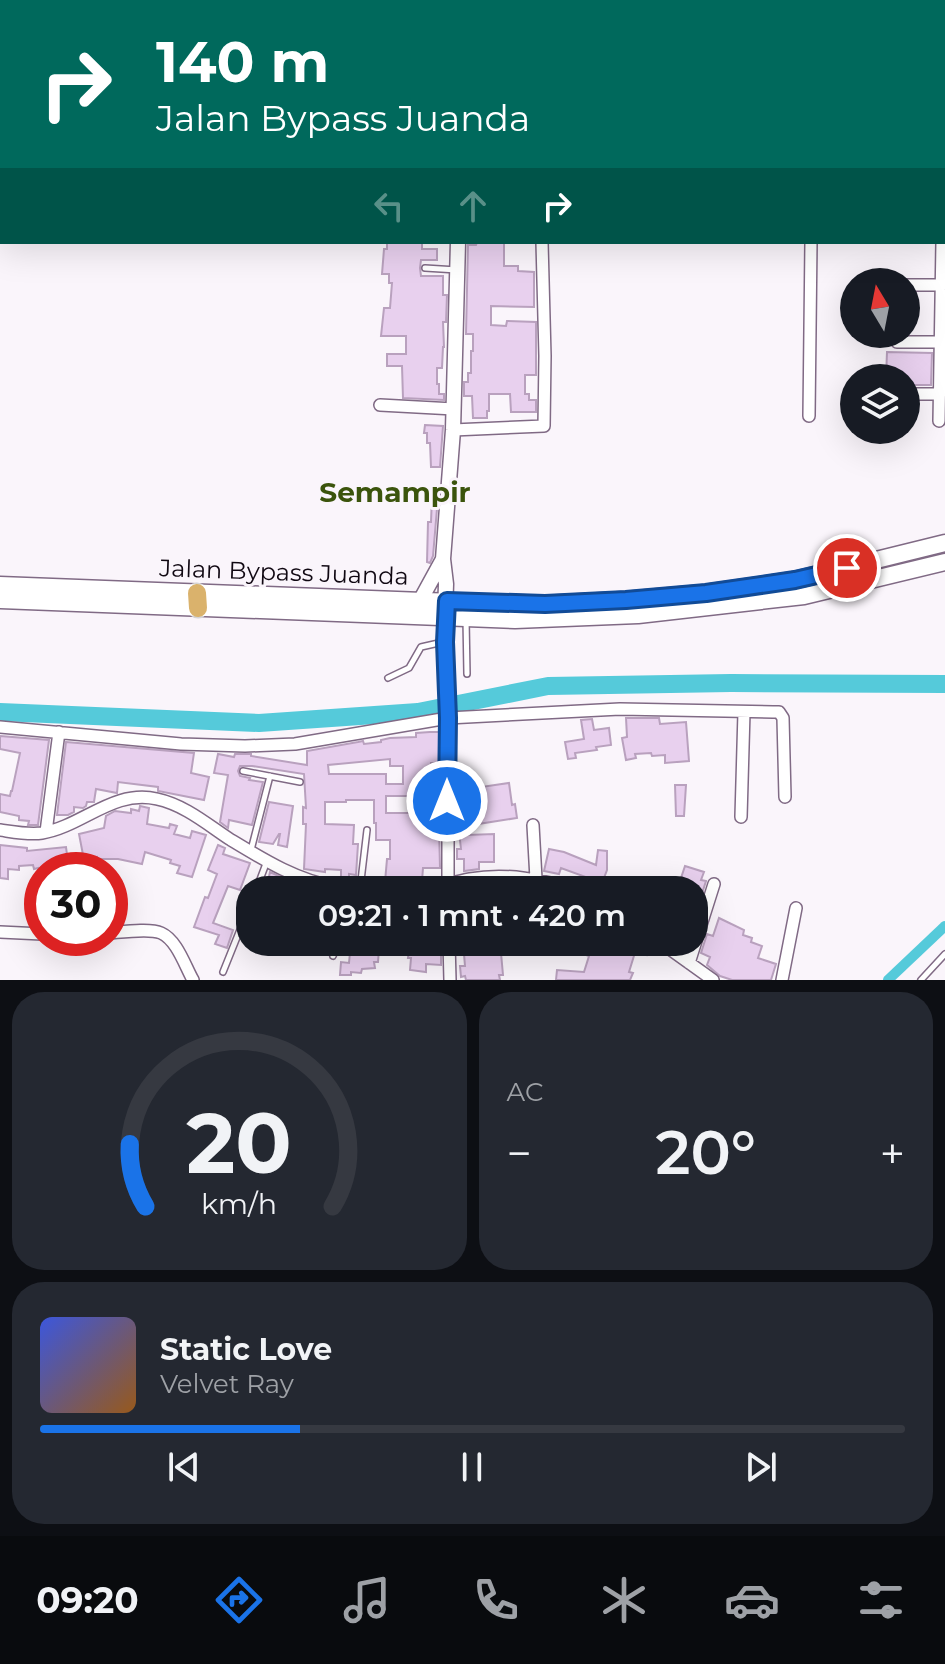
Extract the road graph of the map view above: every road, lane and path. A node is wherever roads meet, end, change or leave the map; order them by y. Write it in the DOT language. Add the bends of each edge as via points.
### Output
graph roads {
  1 [pos="458,244"];
  2 [pos="542,244"];
  3 [pos="811,244"];
  4 [pos="942,244"];
  5 [pos="425,268"];
  6 [pos="458,270"];
  7 [pos="920,285"];
  8 [pos="942,285"];
  9 [pos="920,342"];
  10 [pos="940,342"];
  11 [pos="920,394"];
  12 [pos="940,394"];
  13 [pos="380,405"];
  14 [pos="454,409"];
  15 [pos="809,416"];
  16 [pos="939,421"];
  17 [pos="453,430"];
  18 [pos="945,543"];
  19 [pos="443,559"];
  20 [pos="945,562"];
  21 [pos="0,585"];
  22 [pos="0,600"];
  23 [pos="198,600"];
  24 [pos="420,601"];
  25 [pos="684,602"];
  26 [pos="446,610"];
  27 [pos="466,618"];
  28 [pos="445,642"];
  29 [pos="467,674"];
  30 [pos="388,678"];
  31 [pos="744,712"];
  32 [pos="447,716"];
  33 [pos="0,727"];
  34 [pos="59,732"];
  35 [pos="243,771"];
  36 [pos="270,776"];
  37 [pos="300,782"];
  38 [pos="785,797"];
  39 [pos="741,817"];
  40 [pos="533,825"];
  41 [pos="0,830"];
  42 [pos="367,830"];
  43 [pos="46,832"];
  44 [pos="251,851"];
  45 [pos="267,861"];
  46 [pos="261,876"];
  47 [pos="300,876"];
  48 [pos="362,876"];
  49 [pos="448,876"];
  50 [pos="542,876"];
  51 [pos="714,884"];
  52 [pos="796,908"];
  53 [pos="0,932"];
  54 [pos="128,932"];
  55 [pos="24,933"];
  56 [pos="236,940"];
  57 [pos="945,954"];
  58 [pos="449,956"];
  59 [pos="679,956"];
  60 [pos="689,963"];
  61 [pos="223,972"];
  62 [pos="707,978"];
  63 [pos="193,980"];
  64 [pos="450,980"];
  65 [pos="782,980"];
  66 [pos="921,980"];
  1 -- 6 [label="street"];
  2 -- 17 [label="street" via="544,426"];
  3 -- 15 [label="street"];
  4 -- 8 [label="street"];
  5 -- 6 [label="lane"];
  6 -- 14 [label="street"];
  7 -- 8 [label="street"];
  8 -- 10 [label="street"];
  9 -- 10 [label="street"];
  10 -- 12 [label="street"];
  11 -- 12 [label="street"];
  12 -- 16 [label="street"];
  13 -- 14 [label="street"];
  14 -- 17 [label="street"];
  17 -- 19 [label="street"];
  18 -- 25 [label="main road, Jalan Bypass Juanda"];
  19 -- 24 [label="street"];
  19 -- 26 [label="street"];
  20 -- 25 [label="main road, Jalan Bypass Juanda" via="804,596"];
  21 -- 23 [label="main road, Jalan Bypass Juanda"];
  22 -- 23 [label="main road, Jalan Bypass Juanda"];
  23 -- 24 [label="main road, Jalan Bypass Juanda"];
  23 -- 26 [label="main road, Jalan Bypass Juanda"];
  24 -- 26 [label="main road, Jalan Bypass Juanda"];
  25 -- 26 [label="main road, Jalan Bypass Juanda"];
  25 -- 27 [label="main road, Jalan Bypass Juanda" via="622,616"];
  26 -- 27 [label="main road, Jalan Bypass Juanda"];
  26 -- 28 [label="street"];
  27 -- 29 [label="lane"];
  28 -- 30 [label="lane" via="421,647 409,668"];
  28 -- 32 [label="street"];
  31 -- 32 [label="street" via="620,709"];
  31 -- 38 [label="street" via="782,715"];
  31 -- 39 [label="street"];
  32 -- 34 [label="street" via="295,744 181,744"];
  32 -- 49 [label="street"];
  33 -- 34 [label="street"];
  34 -- 43 [label="street"];
  35 -- 36 [label="lane"];
  36 -- 37 [label="lane"];
  36 -- 44 [label="lane"];
  40 -- 50 [label="street"];
  41 -- 43 [label="street"];
  42 -- 48 [label="lane"];
  43 -- 44 [label="street" via="113,802 146,797 178,806"];
  44 -- 45 [label="street"];
  45 -- 46 [label="lane"];
  45 -- 47 [label="street"];
  51 -- 60 [label="street"];
  52 -- 65 [label="street"];
  53 -- 55 [label="street"];
  54 -- 63 [label="street" via="162,933"];
  56 -- 61 [label="lane"];
  57 -- 66 [label="lane"];
  58 -- 64 [label="street"];
  59 -- 60 [label="street"];
  60 -- 62 [label="street"];
}
